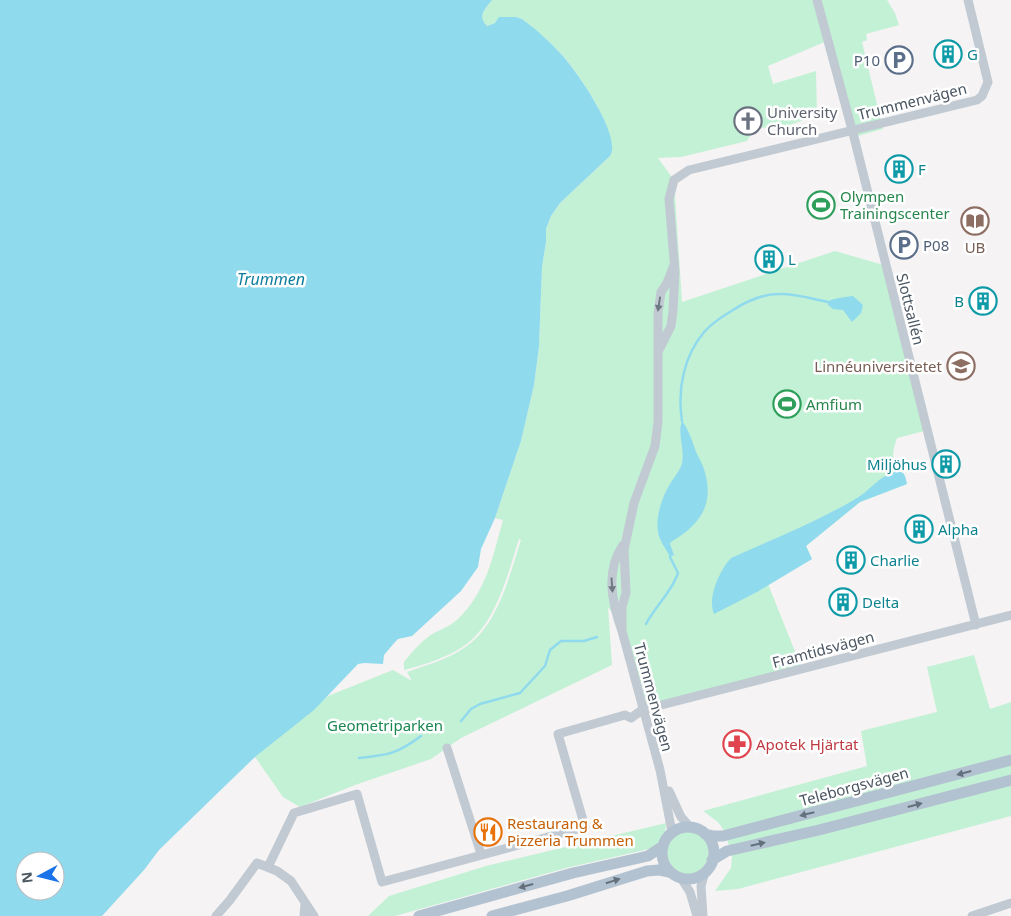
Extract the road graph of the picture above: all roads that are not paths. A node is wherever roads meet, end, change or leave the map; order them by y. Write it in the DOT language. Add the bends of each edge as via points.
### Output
graph roads {
  1 [pos="817,0"];
  2 [pos="968,0"];
  3 [pos="852,130"];
  4 [pos="674,262"];
  5 [pos="659,350"];
  6 [pos="626,540"];
  7 [pos="1011,616"];
  8 [pos="976,625"];
  9 [pos="622,631"];
  10 [pos="642,710"];
  11 [pos="447,748"];
  12 [pos="1011,760"];
  13 [pos="660,770"];
  14 [pos="1011,780"];
  15 [pos="691,828"];
  16 [pos="672,832"];
  17 [pos="705,834"];
  18 [pos="663,846"];
  19 [pos="481,854"];
  20 [pos="712,860"];
  21 [pos="268,867"];
  22 [pos="705,872"];
  23 [pos="676,876"];
  24 [pos="305,903"];
  25 [pos="1011,903"];
  26 [pos="216,916"];
  27 [pos="304,916"];
  28 [pos="314,916"];
  29 [pos="419,916"];
  30 [pos="492,916"];
  31 [pos="698,916"];
  32 [pos="703,916"];
  33 [pos="972,916"];
  1 -- 3 [label="street, Slottsallén"];
  2 -- 3 [label="street, Trummenvägen" via="988,82 982,96 977,100"];
  3 -- 4 [label="street, Trummenvägen" via="689,170 674,180 669,199"];
  3 -- 8 [label="street, Slottsallén"];
  4 -- 5 [label="street, Trummenvägen" via="672,319"];
  4 -- 5 [label="street, Trummenvägen, one-way" via="661,292"];
  5 -- 6 [label="street, Trummenvägen" via="655,446 634,503"];
  6 -- 9 [label="street, Trummenvägen"];
  6 -- 9 [label="street, Trummenvägen, one-way" via="615,561 611,581 615,613"];
  7 -- 8 [label="street, Framtidsvägen"];
  8 -- 10 [label="street, Framtidsvägen"];
  9 -- 10 [label="street, Trummenvägen"];
  10 -- 13 [label="street, Trummenvägen"];
  10 -- 19 [label="street, Framtidsvägen" via="631,718 625,715 558,734 584,827"];
  11 -- 19 [label="street"];
  12 -- 17 [label="main road, Teleborgsvägen, one-way" via="722,836"];
  13 -- 15 [label="street, Trummenvägen" via="681,817"];
  13 -- 16 [label="street, Trummenvägen"];
  20 -- 14 [label="main road, one-way" via="727,852"];
  15 -- 16 [label="main road"];
  15 -- 17 [label="main road"];
  16 -- 18 [label="main road"];
  17 -- 20 [label="main road" via="712,846"];
  18 -- 23 [label="main road" via="663,861"];
  18 -- 29 [label="main road, one-way" via="648,856"];
  19 -- 21 [label="street" via="382,882 357,794 294,813"];
  20 -- 22 [label="main road"];
  21 -- 24 [label="street" via="291,881"];
  21 -- 26 [label="street" via="257,863"];
  22 -- 23 [label="main road" via="694,878"];
  22 -- 32 [label="street" via="701,886"];
  30 -- 23 [label="main road, one-way" via="647,871 661,870"];
  23 -- 31 [label="street" via="690,892"];
  24 -- 27 [label="street"];
  24 -- 28 [label="street"];
  25 -- 33 [label="street"];
}
